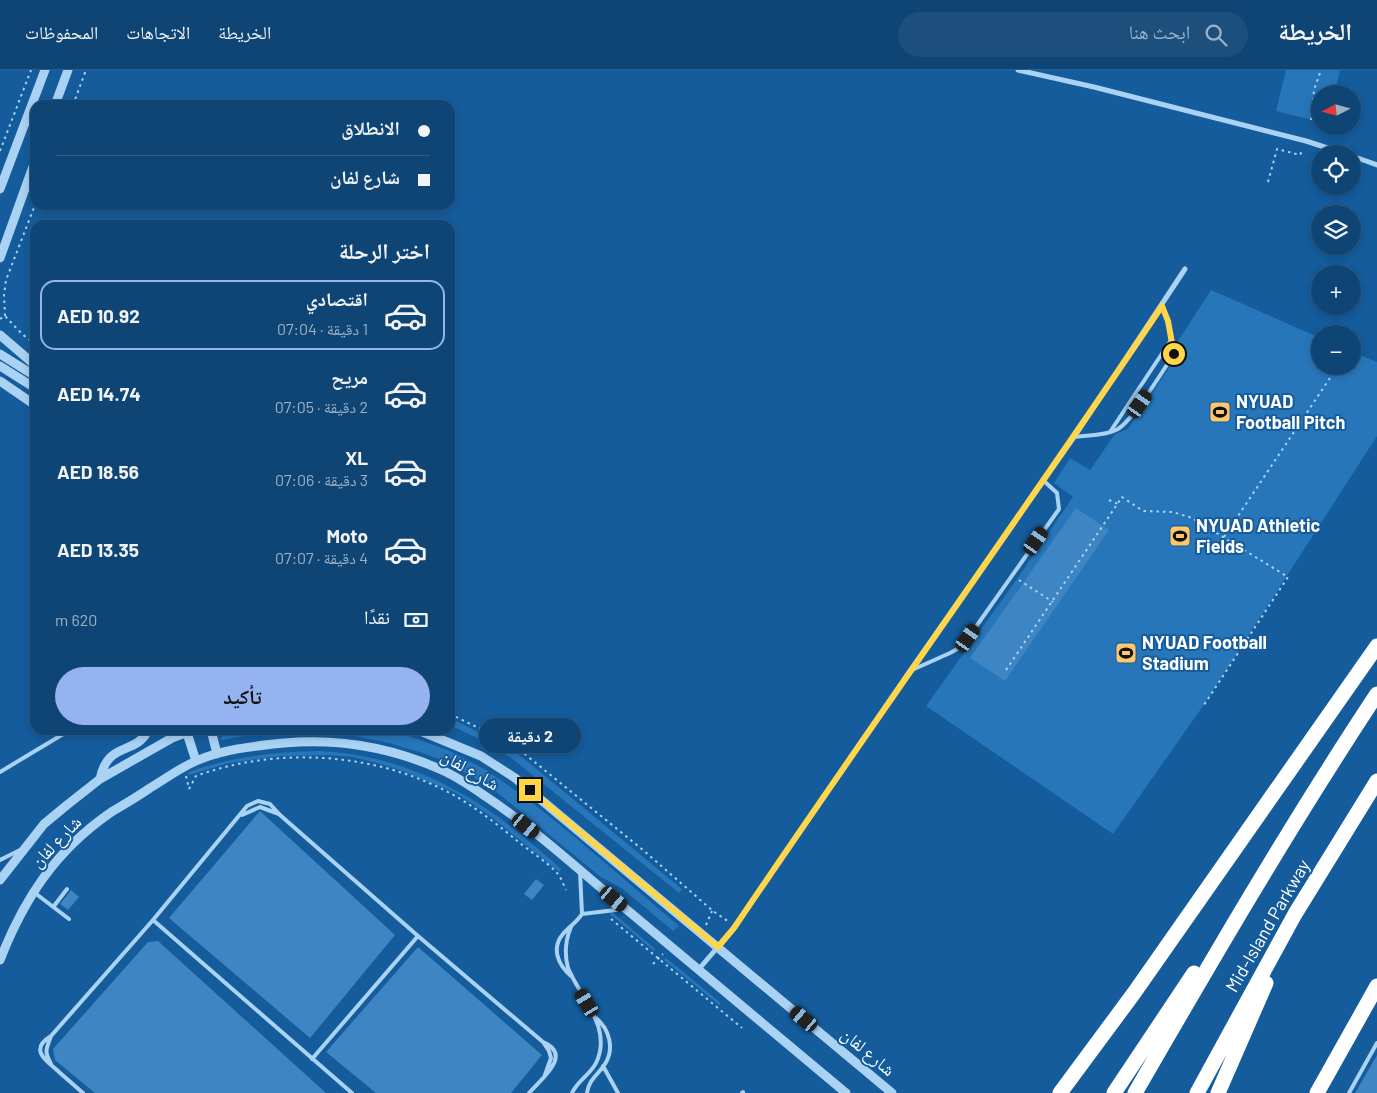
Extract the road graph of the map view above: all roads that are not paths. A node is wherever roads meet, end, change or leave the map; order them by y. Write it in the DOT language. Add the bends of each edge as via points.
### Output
graph roads {
  1 [pos="45,70"];
  2 [pos="68,70"];
  3 [pos="1018,70"];
  4 [pos="34,100"];
  5 [pos="57,100"];
  6 [pos="30,110"];
  7 [pos="1318,145"];
  8 [pos="1361,159"];
  9 [pos="1377,165"];
  10 [pos="30,175"];
  11 [pos="0,189"];
  12 [pos="0,258"];
  13 [pos="1184,269"];
  14 [pos="1162,306"];
  15 [pos="0,335"];
  16 [pos="1171,340"];
  17 [pos="0,354"];
  18 [pos="30,361"];
  19 [pos="0,366"];
  20 [pos="30,373"];
  21 [pos="0,381"];
  22 [pos="30,385"];
  23 [pos="30,402"];
  24 [pos="1110,432"];
  25 [pos="1074,436"];
  26 [pos="1044,480"];
  27 [pos="1377,646"];
  28 [pos="910,671"];
  29 [pos="1377,694"];
  30 [pos="62,735"];
  31 [pos="144,735"];
  32 [pos="179,735"];
  33 [pos="190,735"];
  34 [pos="212,735"];
  35 [pos="430,735"];
  36 [pos="217,754"];
  37 [pos="196,761"];
  38 [pos="0,772"];
  39 [pos="100,780"];
  40 [pos="1377,782"];
  41 [pos="24,848"];
  42 [pos="0,860"];
  43 [pos="579,870"];
  44 [pos="0,880"];
  45 [pos="67,889"];
  46 [pos="33,892"];
  47 [pos="54,906"];
  48 [pos="1243,908"];
  49 [pos="626,909"];
  50 [pos="582,914"];
  51 [pos="1295,914"];
  52 [pos="69,919"];
  53 [pos="153,920"];
  54 [pos="571,927"];
  55 [pos="418,936"];
  56 [pos="718,947"];
  57 [pos="0,960"];
  58 [pos="699,969"];
  59 [pos="572,977"];
  60 [pos="1377,986"];
  61 [pos="595,1016"];
  62 [pos="1377,1042"];
  63 [pos="312,1058"];
  64 [pos="604,1066"];
  65 [pos="586,1076"];
  66 [pos="590,1080"];
  67 [pos="84,1093"];
  68 [pos="352,1093"];
  69 [pos="529,1093"];
  70 [pos="572,1093"];
  71 [pos="587,1093"];
  72 [pos="618,1093"];
  73 [pos="846,1093"];
  74 [pos="892,1093"];
  75 [pos="1060,1093"];
  76 [pos="1114,1093"];
  77 [pos="1135,1093"];
  78 [pos="1197,1093"];
  79 [pos="1218,1093"];
  80 [pos="1317,1093"];
  81 [pos="1349,1093"];
  1 -- 4 [label="street"];
  2 -- 5 [label="street"];
  3 -- 7 [label="street"];
  6 -- 11 [label="street"];
  8 -- 9 [label="street"];
  10 -- 12 [label="street"];
  13 -- 14 [label="street"];
  14 -- 16 [label="lane"];
  14 -- 25 [label="street"];
  15 -- 18 [label="street"];
  16 -- 24 [label="lane"];
  16 -- 24 [label="lane" via="1174,354 1125,424"];
  17 -- 20 [label="street"];
  19 -- 22 [label="street"];
  21 -- 23 [label="street"];
  24 -- 25 [label="lane"];
  25 -- 26 [label="street"];
  26 -- 28 [label="street"];
  26 -- 28 [label="lane" via="1057,493 1059,509 959,648"];
  27 -- 75 [label="highway" via="1139,986"];
  28 -- 56 [label="street"];
  29 -- 48 [label="highway, Mid-Island Parkway"];
  30 -- 38 [label="lane"];
  31 -- 39 [label="street" via="140,741 109,758 102,768"];
  32 -- 39 [label="street, شارع لفان"];
  33 -- 37 [label="street"];
  34 -- 36 [label="street"];
  35 -- 56 [label="street, شارع لفان" via="481,756 515,778"];
  36 -- 37 [label="street, شارع لفان"];
  36 -- 43 [label="street, شارع لفان" via="273,744 324,741 371,747 418,760 446,772 501,807"];
  37 -- 46 [label="street, شارع لفان" via="108,814 52,864"];
  39 -- 41 [label="street, شارع لفان" via="44,824"];
  40 -- 51 [label="highway, Mid-Island Parkway"];
  41 -- 42 [label="lane"];
  41 -- 44 [label="street, شارع لفان"];
  43 -- 49 [label="street, شارع لفان"];
  43 -- 50 [label="lane"];
  45 -- 47 [label="lane"];
  46 -- 47 [label="lane"];
  46 -- 57 [label="street, شارع لفان"];
  47 -- 52 [label="lane"];
  48 -- 76 [label="highway" via="1190,979"];
  48 -- 77 [label="highway"];
  49 -- 50 [label="lane"];
  49 -- 58 [label="street, شارع لفان"];
  50 -- 54 [label="lane"];
  51 -- 78 [label="highway, Mid-Island Parkway"];
  51 -- 79 [label="highway"];
  53 -- 55 [label="lane" via="242,815 260,807 280,815"];
  53 -- 63 [label="lane"];
  53 -- 67 [label="lane" via="51,1036 46,1053 53,1066"];
  54 -- 59 [label="lane" via="565,952"];
  54 -- 59 [label="lane" via="562,935 556,952 560,963"];
  55 -- 63 [label="lane"];
  55 -- 69 [label="lane" via="543,1042 551,1058 545,1075"];
  56 -- 58 [label="street"];
  56 -- 74 [label="street, شارع لفان"];
  58 -- 73 [label="street, شارع لفان"];
  59 -- 61 [label="lane"];
  60 -- 80 [label="highway"];
  61 -- 64 [label="lane" via="606,1030 610,1042"];
  61 -- 65 [label="lane" via="601,1048 596,1063"];
  62 -- 81 [label="lane"];
  63 -- 68 [label="lane"];
  64 -- 66 [label="lane"];
  64 -- 72 [label="lane"];
  65 -- 66 [label="lane"];
  65 -- 70 [label="lane"];
  66 -- 71 [label="lane"];
}
